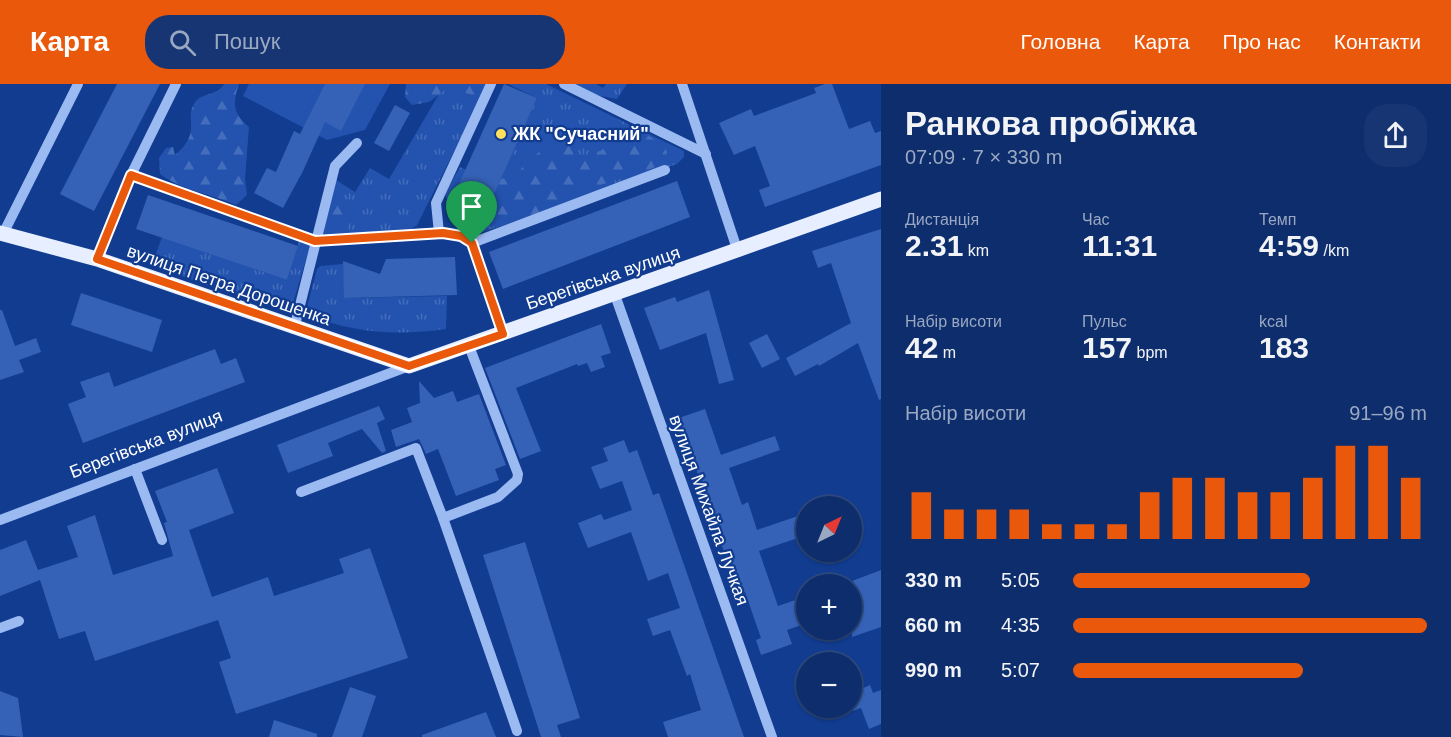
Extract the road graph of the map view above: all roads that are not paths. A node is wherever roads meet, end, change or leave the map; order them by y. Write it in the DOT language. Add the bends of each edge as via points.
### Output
graph roads {
  1 [pos="78,84"];
  2 [pos="176,84"];
  3 [pos="492,84"];
  4 [pos="564,84"];
  5 [pos="682,84"];
  6 [pos="357,143"];
  7 [pos="706,154"];
  8 [pos="665,170"];
  9 [pos="131,175"];
  10 [pos="881,199"];
  11 [pos="439,233"];
  12 [pos="1,234"];
  13 [pos="315,241"];
  14 [pos="472,243"];
  15 [pos="738,252"];
  16 [pos="97,259"];
  17 [pos="615,295"];
  18 [pos="294,329"];
  19 [pos="503,334"];
  20 [pos="469,346"];
  21 [pos="409,366"];
  22 [pos="135,469"];
  23 [pos="301,492"];
  24 [pos="443,518"];
  25 [pos="0,520"];
  26 [pos="162,540"];
  27 [pos="19,621"];
  28 [pos="0,628"];
  29 [pos="517,731"];
  30 [pos="772,737"];
  1 -- 12 [label="street"];
  2 -- 9 [label="street"];
  3 -- 11 [label="street" via="436,203"];
  4 -- 7 [label="street"];
  5 -- 7 [label="street"];
  6 -- 13 [label="street" via="335,166"];
  7 -- 15 [label="street"];
  8 -- 14 [label="street"];
  9 -- 13 [label="street"];
  9 -- 16 [label="street"];
  10 -- 15 [label="main road, Берегівська вулиця"];
  11 -- 13 [label="street"];
  11 -- 14 [label="street" via="461,236"];
  12 -- 16 [label="main road, вулиця Петра Дорошенка"];
  13 -- 18 [label="street"];
  14 -- 19 [label="street"];
  15 -- 17 [label="main road, Берегівська вулиця"];
  16 -- 18 [label="main road, вулиця Петра Дорошенка"];
  17 -- 19 [label="main road, Берегівська вулиця"];
  17 -- 30 [label="street, вулиця Михайла Лучкая"];
  18 -- 21 [label="main road, вулиця Петра Дорошенка"];
  19 -- 20 [label="main road, Берегівська вулиця"];
  20 -- 21 [label="main road, Берегівська вулиця"];
  20 -- 24 [label="street" via="518,474 517,480 498,497"];
  21 -- 22 [label="street, Берегівська вулиця"];
  22 -- 25 [label="street, Берегівська вулиця"];
  22 -- 26 [label="street"];
  23 -- 24 [label="street" via="416,448"];
  24 -- 29 [label="street"];
  27 -- 28 [label="street"];
}
